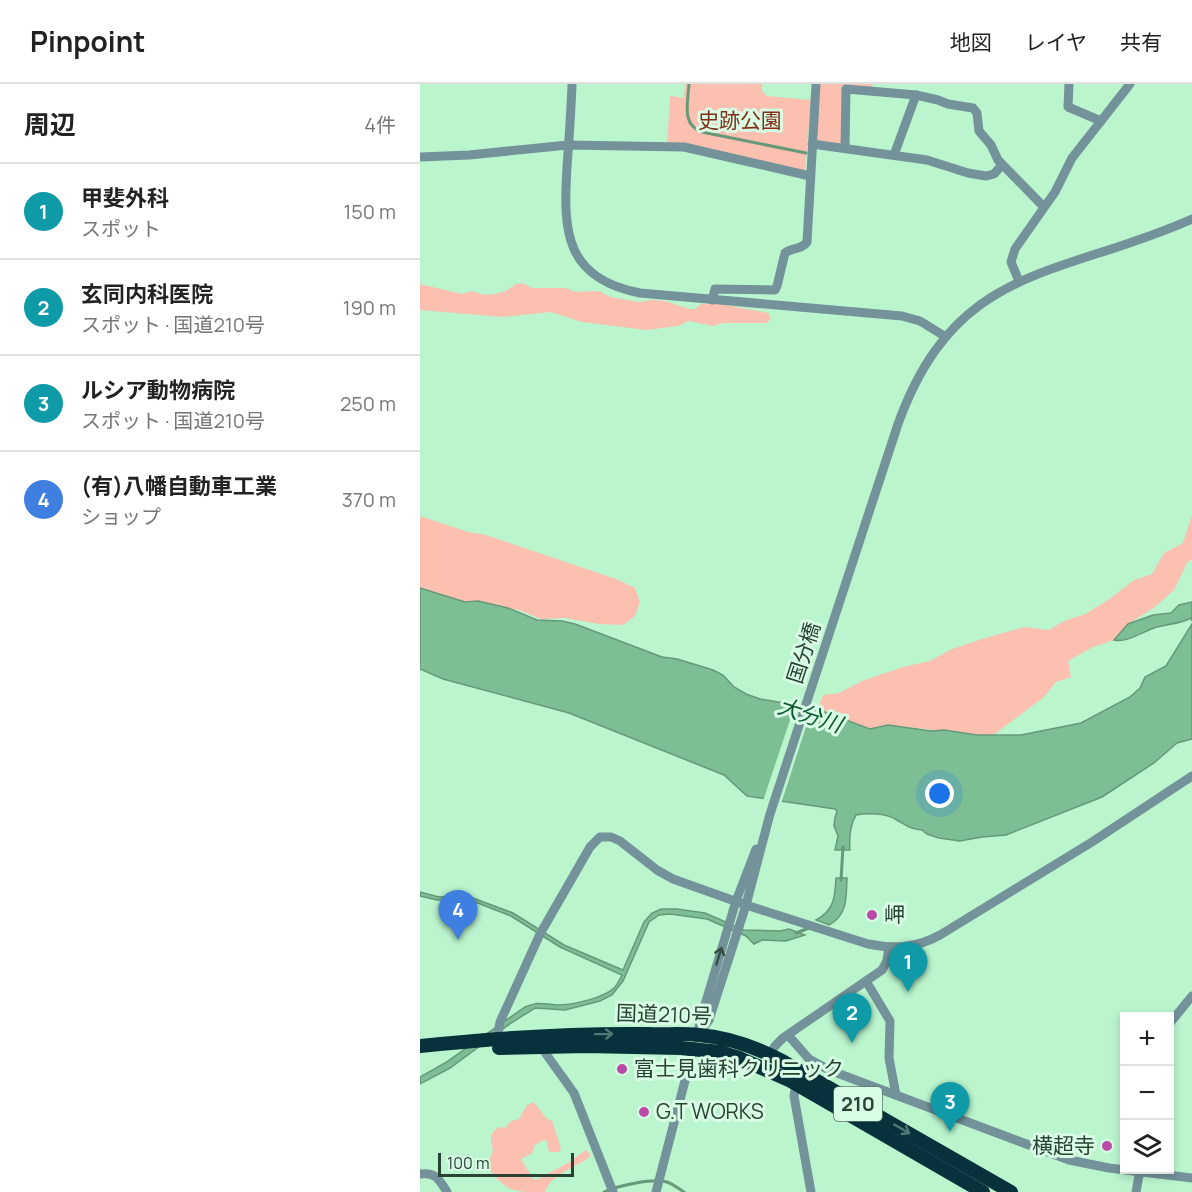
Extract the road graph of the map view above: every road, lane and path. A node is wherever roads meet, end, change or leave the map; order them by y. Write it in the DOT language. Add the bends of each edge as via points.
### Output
graph roads {
  1 [pos="572,84"];
  2 [pos="816,84"];
  3 [pos="1069,84"];
  4 [pos="1130,84"];
  5 [pos="893,88"];
  6 [pos="916,95"];
  7 [pos="1101,121"];
  8 [pos="812,144"];
  9 [pos="568,145"];
  10 [pos="845,147"];
  11 [pos="894,155"];
  12 [pos="420,157"];
  13 [pos="1002,165"];
  14 [pos="810,176"];
  15 [pos="1041,204"];
  16 [pos="1192,219"];
  17 [pos="1019,281"];
  18 [pos="712,300"];
  19 [pos="946,337"];
  20 [pos="1192,776"];
  21 [pos="741,903"];
  22 [pos="889,947"];
  23 [pos="866,981"];
  24 [pos="1192,996"];
  25 [pos="1174,1018"];
  26 [pos="698,1035"];
  27 [pos="788,1035"];
  28 [pos="497,1039"];
  29 [pos="543,1046"];
  30 [pos="420,1048"];
  31 [pos="693,1049"];
  32 [pos="770,1054"];
  33 [pos="796,1084"];
  34 [pos="896,1095"];
  35 [pos="1120,1168"];
  36 [pos="420,1174"];
  37 [pos="1139,1174"];
  38 [pos="1162,1174"];
  39 [pos="1192,1178"];
  40 [pos="612,1190"];
  41 [pos="447,1192"];
  42 [pos="656,1192"];
  43 [pos="811,1192"];
  44 [pos="983,1192"];
  45 [pos="1011,1192"];
  46 [pos="1136,1192"];
  1 -- 9 [label="street"];
  2 -- 8 [label="street"];
  3 -- 7 [label="street" via="1068,107"];
  4 -- 7 [label="street"];
  5 -- 6 [label="street"];
  5 -- 10 [label="street" via="846,89"];
  6 -- 11 [label="street"];
  6 -- 13 [label="street" via="975,109 979,131"];
  7 -- 17 [label="street" via="1072,158 1055,192 1015,249 1011,262"];
  8 -- 10 [label="street"];
  8 -- 14 [label="street"];
  9 -- 12 [label="street"];
  9 -- 14 [label="street" via="690,148"];
  9 -- 18 [label="street" via="565,217 572,243 583,262 598,277 620,288"];
  10 -- 11 [label="street"];
  11 -- 13 [label="street" via="986,176"];
  13 -- 15 [label="street"];
  14 -- 18 [label="street" via="807,242 785,253 776,289 715,289"];
  16 -- 17 [label="street, 国分橋"];
  17 -- 19 [label="street, 国分橋" via="973,310"];
  18 -- 19 [label="street" via="902,316 920,321"];
  19 -- 21 [label="street, 国分橋" via="921,373 904,409"];
  20 -- 22 [label="street" via="1109,832 940,935 918,945"];
  21 -- 22 [label="street" via="868,944"];
  21 -- 26 [label="street, 国分橋"];
  21 -- 28 [label="street" via="667,876 617,839 598,838 540,934 500,1022"];
  22 -- 23 [label="street" via="884,967"];
  23 -- 27 [label="street"];
  23 -- 34 [label="street" via="890,1021 889,1055"];
  24 -- 25 [label="street"];
  28 -- 26 [label="highway, 国道210号 / 210, one-way"];
  26 -- 31 [label="street, 国分橋"];
  26 -- 32 [label="highway, 国道210号 / 210"];
  27 -- 32 [label="street"];
  27 -- 34 [label="street" via="804,1055 818,1064"];
  28 -- 30 [label="highway, 国道210号 / 210"];
  29 -- 30 [label="highway, 国道210号 / 210"];
  29 -- 31 [label="highway, 国道210号 / 210"];
  29 -- 40 [label="street" via="574,1093"];
  31 -- 33 [label="highway, 国道210号 / 210" via="739,1058"];
  31 -- 42 [label="street, 国分橋"];
  32 -- 45 [label="highway, 国道210号 / 210, one-way"];
  33 -- 43 [label="street" via="794,1096"];
  33 -- 44 [label="highway, 国道210号 / 210"];
  34 -- 35 [label="street" via="1070,1160"];
  36 -- 41 [label="street" via="434,1174"];
  37 -- 46 [label="street"];
  38 -- 39 [label="street"];
}
